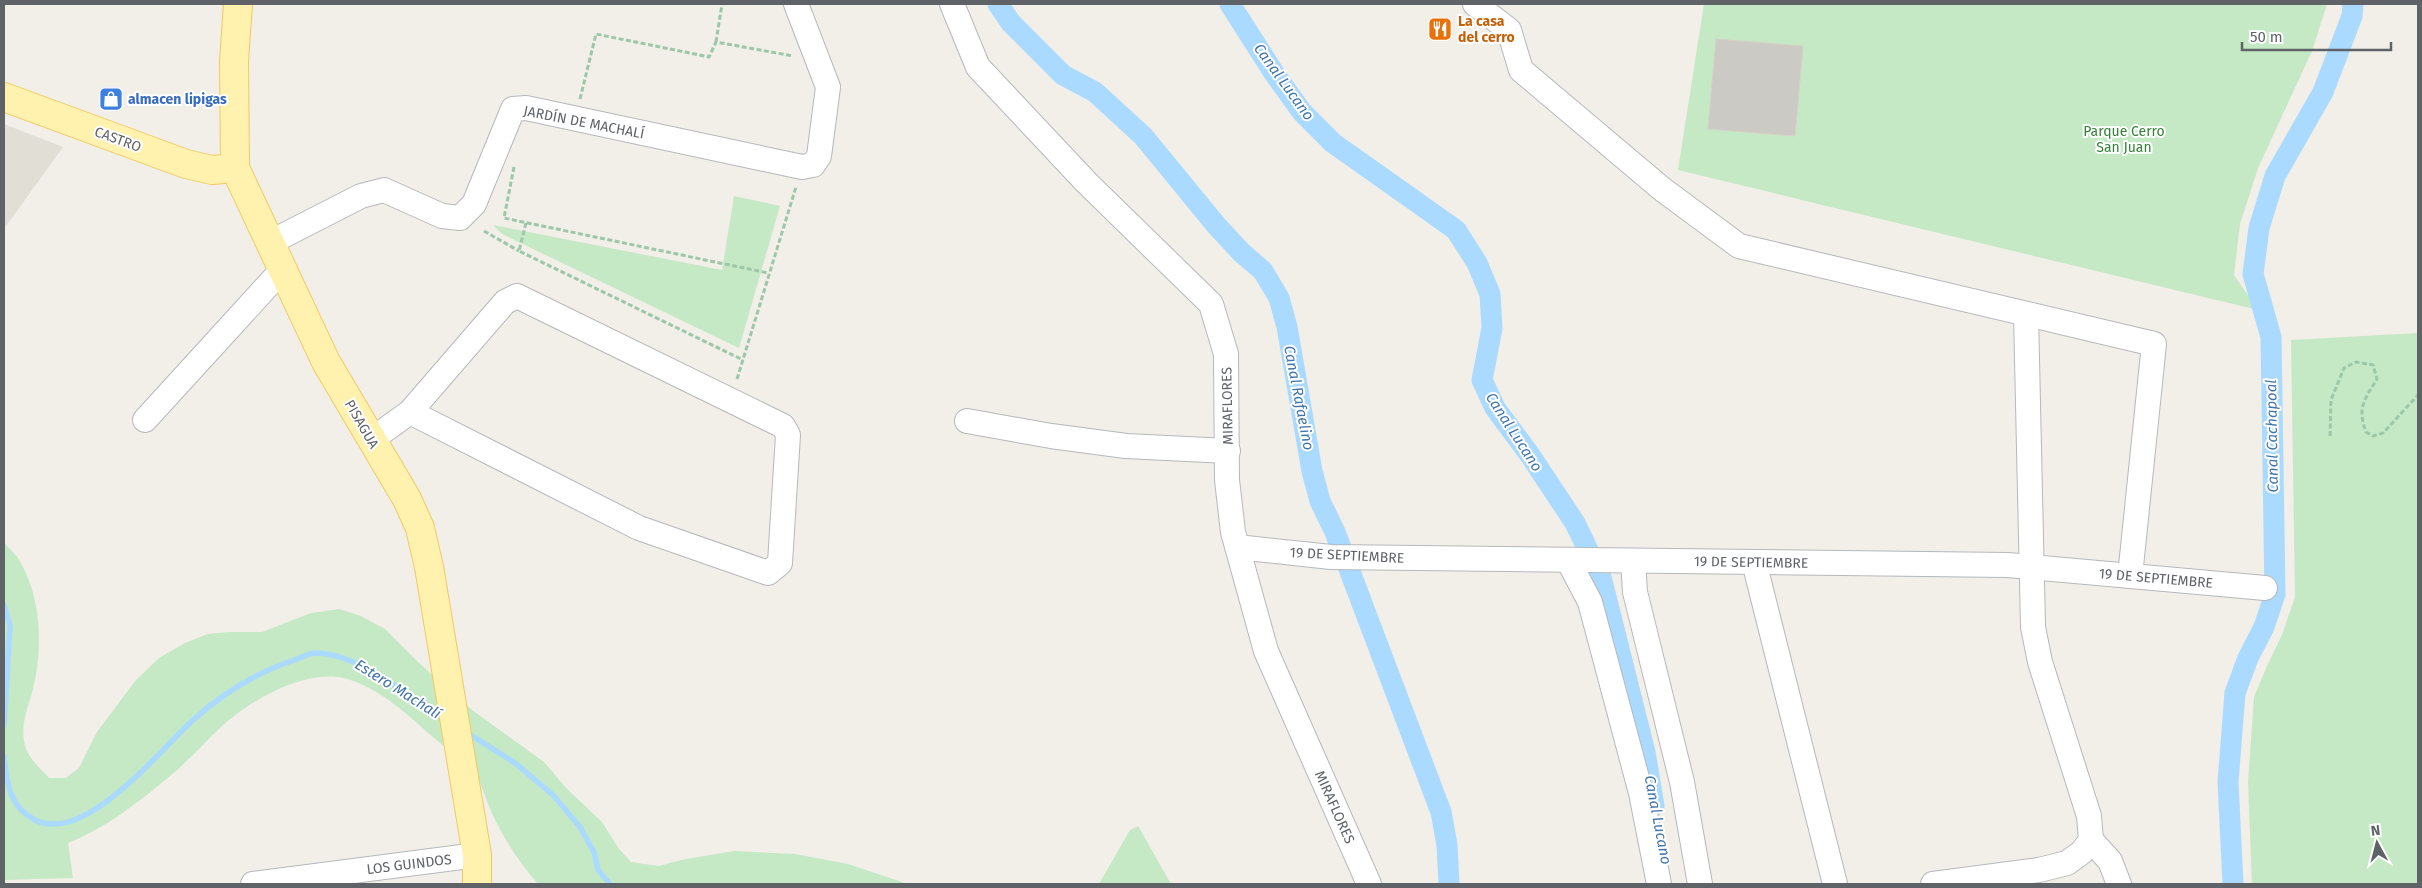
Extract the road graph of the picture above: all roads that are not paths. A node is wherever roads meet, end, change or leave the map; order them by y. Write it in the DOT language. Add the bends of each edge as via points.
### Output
graph roads {
  1 [pos="238,4"];
  2 [pos="796,4"];
  3 [pos="952,4"];
  4 [pos="1475,4"];
  5 [pos="4,96"];
  6 [pos="234,168"];
  7 [pos="269,243"];
  8 [pos="281,271"];
  9 [pos="2026,314"];
  10 [pos="410,412"];
  11 [pos="145,420"];
  12 [pos="967,421"];
  13 [pos="371,440"];
  14 [pos="1228,451"];
  15 [pos="1238,547"];
  16 [pos="1574,560"];
  17 [pos="1633,561"];
  18 [pos="1754,562"];
  19 [pos="2032,567"];
  20 [pos="2130,576"];
  21 [pos="2265,588"];
  22 [pos="2091,840"];
  23 [pos="477,855"];
  24 [pos="252,884"];
  25 [pos="477,884"];
  26 [pos="1369,884"];
  27 [pos="1659,884"];
  28 [pos="1700,884"];
  29 [pos="1835,884"];
  30 [pos="1933,884"];
  31 [pos="2119,884"];
  1 -- 6 [label="main road, PISAGUA" via="234,61"];
  2 -- 7 [label="street, JARDÍN DE MACHALÍ" via="828,87 819,156 813,165 802,167 526,108 513,108 474,204 460,218 442,216 384,190 362,196"];
  3 -- 14 [label="street, MIRAFLORES" via="978,67 1087,183 1211,304 1226,354"];
  4 -- 9 [label="street" via="1509,30 1521,70 1662,189 1740,246"];
  5 -- 6 [label="main road, CASTRO" via="186,164 212,170"];
  6 -- 7 [label="main road, PISAGUA"];
  7 -- 8 [label="main road, PISAGUA"];
  8 -- 11 [label="street"];
  8 -- 13 [label="main road, PISAGUA" via="326,362"];
  9 -- 19 [label="street"];
  9 -- 20 [label="street" via="2154,344"];
  10 -- 10 [label="street" via="639,528 768,572 780,563 788,435 783,426 516,296 505,302"];
  10 -- 13 [label="street"];
  12 -- 14 [label="street" via="1126,446"];
  13 -- 23 [label="main road, PISAGUA" via="407,499 420,528"];
  14 -- 15 [label="street, MIRAFLORES" via="1227,480 1233,532"];
  15 -- 16 [label="street, 19 DE SEPTIEMBRE" via="1330,557"];
  15 -- 26 [label="street, MIRAFLORES" via="1266,652"];
  16 -- 17 [label="street, 19 DE SEPTIEMBRE"];
  16 -- 27 [label="street" via="1590,602 1641,793"];
  17 -- 18 [label="street, 19 DE SEPTIEMBRE"];
  17 -- 28 [label="street" via="1635,592 1682,782"];
  18 -- 19 [label="street, 19 DE SEPTIEMBRE"];
  18 -- 29 [label="street"];
  19 -- 20 [label="street, 19 DE SEPTIEMBRE"];
  19 -- 22 [label="street" via="2036,645 2089,816"];
  20 -- 21 [label="street, 19 DE SEPTIEMBRE"];
  22 -- 30 [label="street" via="2067,863 2039,870"];
  22 -- 31 [label="street" via="2110,861"];
  23 -- 24 [label="street, LOS GUINDOS"];
  23 -- 25 [label="main road, PISAGUA"];
}
